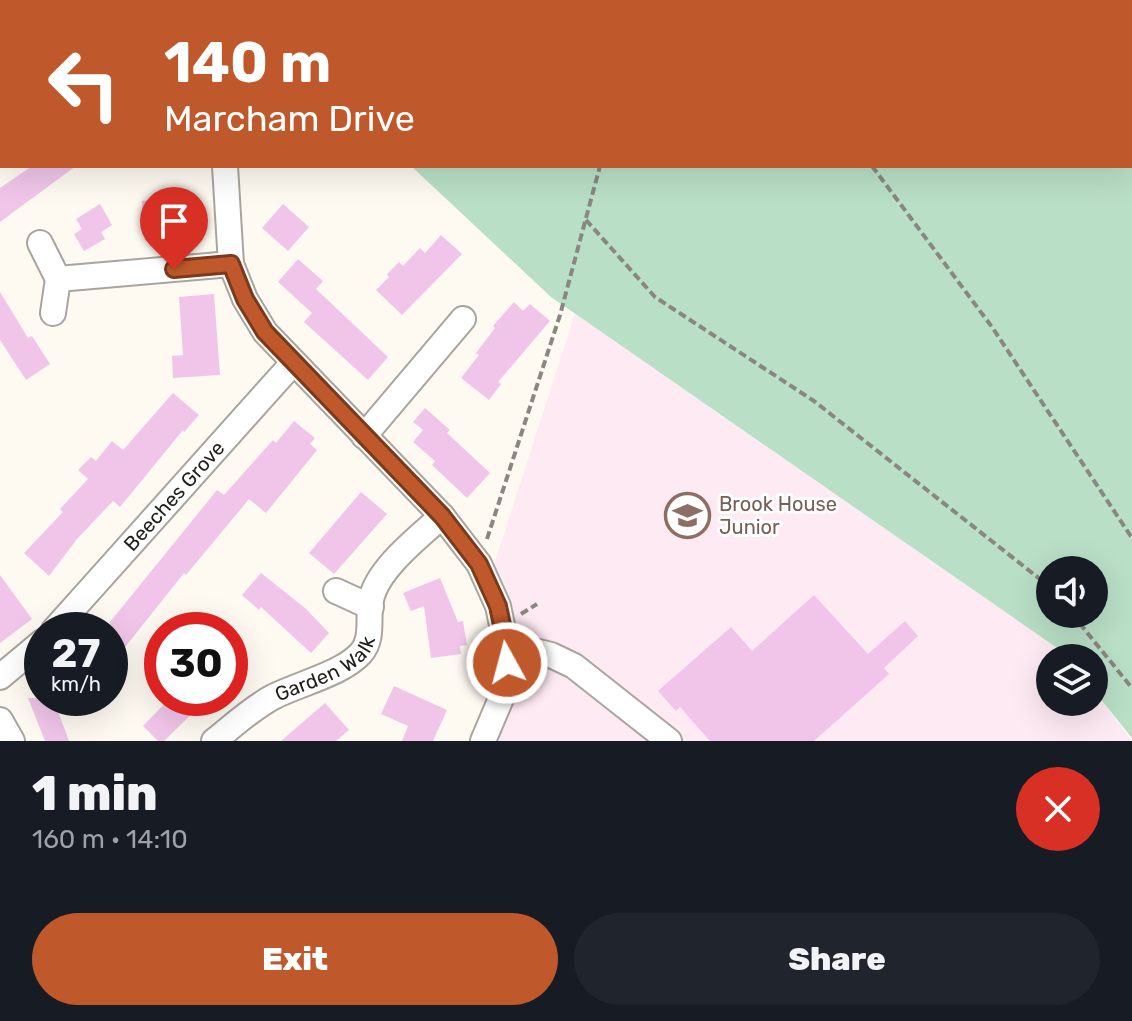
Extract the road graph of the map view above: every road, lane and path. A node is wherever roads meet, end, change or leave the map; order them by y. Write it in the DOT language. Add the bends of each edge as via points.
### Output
graph roads {
  1 [pos="225,168"];
  2 [pos="599,168"];
  3 [pos="873,168"];
  4 [pos="586,220"];
  5 [pos="40,243"];
  6 [pos="231,264"];
  7 [pos="58,279"];
  8 [pos="53,313"];
  9 [pos="463,319"];
  10 [pos="293,363"];
  11 [pos="364,436"];
  12 [pos="442,516"];
  13 [pos="1132,538"];
  14 [pos="479,564"];
  15 [pos="1036,576"];
  16 [pos="336,591"];
  17 [pos="371,607"];
  18 [pos="70,612"];
  19 [pos="1083,628"];
  20 [pos="506,644"];
  21 [pos="24,657"];
  22 [pos="0,677"];
  23 [pos="1132,688"];
  24 [pos="0,720"];
  25 [pos="12,741"];
  26 [pos="214,741"];
  27 [pos="483,741"];
  28 [pos="669,741"];
  1 -- 6 [label="street"];
  2 -- 4 [label="path"];
  3 -- 13 [label="path" via="992,327"];
  4 -- 14 [label="path"];
  4 -- 15 [label="path" via="655,297 814,401"];
  5 -- 7 [label="street"];
  6 -- 7 [label="street"];
  6 -- 10 [label="street" via="265,332"];
  7 -- 8 [label="street"];
  9 -- 11 [label="street"];
  10 -- 11 [label="street"];
  10 -- 18 [label="street, Beeches Grove"];
  11 -- 12 [label="street"];
  12 -- 14 [label="street"];
  12 -- 17 [label="street, Garden Walk" via="381,579"];
  14 -- 20 [label="street" via="498,606"];
  16 -- 17 [label="street, Garden Walk"];
  17 -- 26 [label="street, Garden Walk" via="368,640 360,654 271,698"];
  19 -- 23 [label="path"];
  20 -- 27 [label="street" via="508,682"];
  20 -- 28 [label="street" via="574,666"];
  21 -- 22 [label="street"];
  24 -- 25 [label="street"];
}
